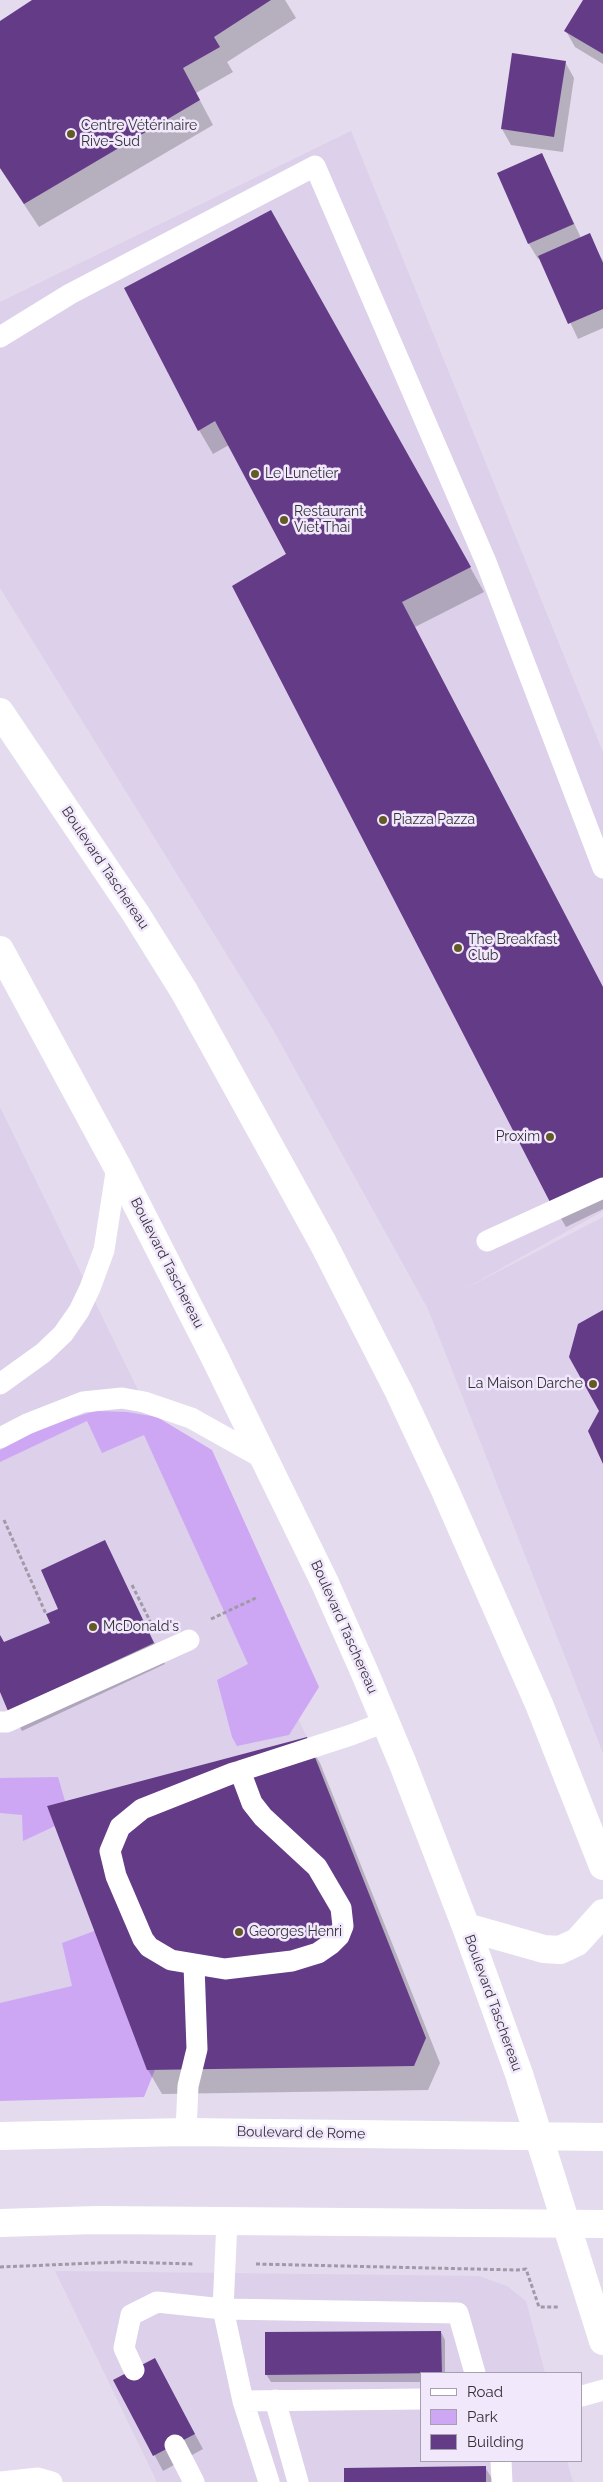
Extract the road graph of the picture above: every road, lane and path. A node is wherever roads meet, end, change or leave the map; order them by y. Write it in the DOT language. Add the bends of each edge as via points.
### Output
graph roads {
  1 [pos="0,337"];
  2 [pos="0,712"];
  3 [pos="603,868"];
  4 [pos="0,950"];
  5 [pos="117,1166"];
  6 [pos="603,1188"];
  7 [pos="486,1241"];
  8 [pos="0,1384"];
  9 [pos="0,1438"];
  10 [pos="266,1460"];
  11 [pos="4,1520"];
  12 [pos="258,1597"];
  13 [pos="227,1611"];
  14 [pos="46,1614"];
  15 [pos="189,1640"];
  16 [pos="0,1722"];
  17 [pos="386,1722"];
  18 [pos="240,1771"];
  19 [pos="603,1866"];
  20 [pos="603,1913"];
  21 [pos="466,1927"];
  22 [pos="194,1965"];
  23 [pos="186,2132"];
  24 [pos="539,2135"];
  25 [pos="0,2136"];
  26 [pos="603,2137"];
  27 [pos="227,2221"];
  28 [pos="0,2223"];
  29 [pos="567,2224"];
  30 [pos="603,2224"];
  31 [pos="178,2264"];
  32 [pos="273,2264"];
  33 [pos="0,2266"];
  34 [pos="552,2307"];
  35 [pos="223,2309"];
  36 [pos="603,2341"];
  37 [pos="134,2370"];
  38 [pos="475,2372"];
  39 [pos="603,2390"];
  40 [pos="583,2396"];
  41 [pos="420,2399"];
  42 [pos="274,2400"];
  43 [pos="243,2401"];
  44 [pos="175,2444"];
  45 [pos="501,2462"];
  46 [pos="0,2482"];
  47 [pos="52,2482"];
  48 [pos="194,2482"];
  49 [pos="269,2482"];
  50 [pos="298,2482"];
  51 [pos="502,2482"];
  1 -- 3 [label="lane" via="70,294 315,166 486,562"];
  2 -- 19 [label="main road, Boulevard Taschereau" via="127,900 184,991 323,1244 444,1488 539,1704"];
  4 -- 5 [label="main road, Boulevard Taschereau"];
  5 -- 8 [label="lane" via="104,1250 79,1311 44,1353"];
  5 -- 10 [label="main road, Boulevard Taschereau"];
  6 -- 7 [label="lane"];
  9 -- 10 [label="lane" via="83,1402 122,1398 190,1418"];
  10 -- 17 [label="main road, Boulevard Taschereau"];
  11 -- 14 [label="path"];
  12 -- 13 [label="path"];
  15 -- 16 [label="lane" via="7,1722"];
  17 -- 18 [label="lane"];
  17 -- 21 [label="main road, Boulevard Taschereau"];
  18 -- 22 [label="lane" via="142,1809 120,1826 110,1851 116,1876 143,1939 160,1955"];
  18 -- 22 [label="lane" via="252,1803 263,1817 317,1867 341,1908 343,1926 339,1936 324,1948 292,1962 225,1969"];
  20 -- 21 [label="main road" via="577,1942 560,1950 544,1949"];
  21 -- 24 [label="main road, Boulevard Taschereau"];
  22 -- 23 [label="lane" via="198,2049 188,2086"];
  23 -- 24 [label="main road, Boulevard de Rome"];
  23 -- 25 [label="main road, Boulevard de Rome"];
  24 -- 26 [label="main road, Boulevard de Rome"];
  24 -- 29 [label="main road, Boulevard Taschereau"];
  27 -- 28 [label="main road"];
  27 -- 29 [label="main road"];
  27 -- 35 [label="lane"];
  29 -- 30 [label="main road"];
  29 -- 36 [label="main road, Boulevard Taschereau"];
  31 -- 33 [label="path" via="120,2262"];
  32 -- 34 [label="path" via="526,2269 539,2307"];
  35 -- 37 [label="lane" via="157,2302 131,2315 124,2348"];
  35 -- 38 [label="lane" via="458,2313"];
  35 -- 43 [label="lane"];
  39 -- 40 [label="lane"];
  41 -- 42 [label="lane"];
  42 -- 43 [label="lane"];
  42 -- 50 [label="lane"];
  43 -- 49 [label="lane"];
  44 -- 48 [label="lane"];
  45 -- 51 [label="lane"];
  46 -- 47 [label="lane" via="38,2478"];
}
